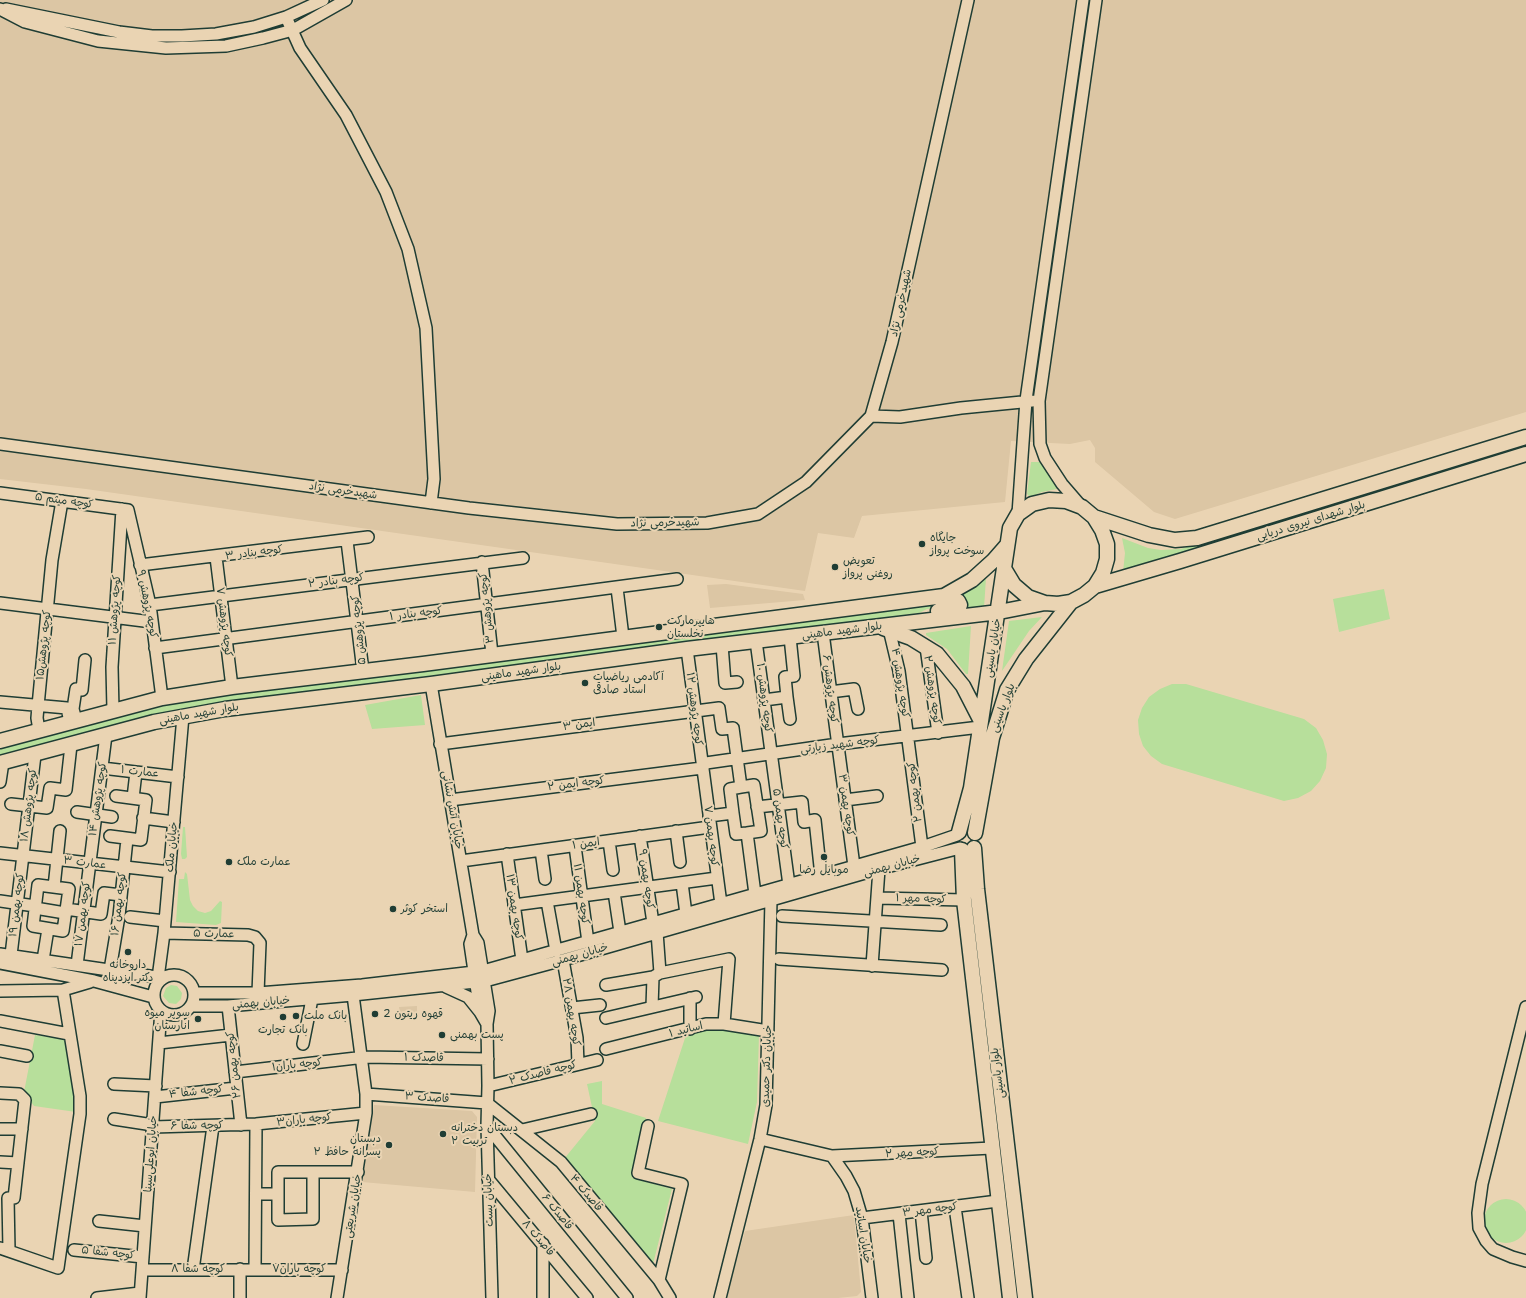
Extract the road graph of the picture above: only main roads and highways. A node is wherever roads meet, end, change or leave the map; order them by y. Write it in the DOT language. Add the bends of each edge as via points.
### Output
graph roads {
  1 [pos="1526,437"];
  2 [pos="1526,454"];
  3 [pos="1094,517"];
  4 [pos="1007,545"];
  5 [pos="1005,570"];
  6 [pos="1095,586"];
  7 [pos="944,596"];
  8 [pos="1071,602"];
  9 [pos="1045,603"];
  10 [pos="999,612"];
  11 [pos="917,622"];
  12 [pos="884,628"];
  13 [pos="980,724"];
  14 [pos="0,741"];
  15 [pos="2,763"];
  16 [pos="963,843"];
  17 [pos="1010,1298"];
  18 [pos="1025,1298"];
  1 -- 3 [label="main road, بلوار شهدای نیروی دریایی" via="1197,538 1175,540 1149,535"];
  2 -- 6 [label="main road, بلوار شهدای نیروی دریایی"];
  3 -- 4 [label="main road" via="1082,507 1066,501 1049,500 1032,504 1018,514 1010,528"];
  3 -- 6 [label="main road" via="1107,544 1107,559 1103,573"];
  4 -- 5 [label="main road"];
  4 -- 7 [label="main road, بلوار شهید ماهینی" via="972,580"];
  5 -- 9 [label="main road" via="1014,585 1028,597"];
  5 -- 10 [label="main road, خیابان یاسینی"];
  6 -- 8 [label="main road"];
  7 -- 11 [label="main road" via="958,601 960,605 927,614"];
  7 -- 14 [label="main road, بلوار شهید ماهینی" via="232,687 162,698 113,710 71,715 39,730"];
  8 -- 9 [label="main road"];
  8 -- 16 [label="main road, بلوار یاسینی" via="1026,659 1007,690 992,738 974,833 965,830"];
  9 -- 10 [label="main road, بلوار شهید ماهینی"];
  10 -- 11 [label="main road, بلوار شهید ماهینی"];
  10 -- 13 [label="main road, خیابان یاسینی"];
  11 -- 12 [label="main road, بلوار شهید ماهینی"];
  12 -- 13 [label="main road" via="910,638 937,654 963,686"];
  12 -- 15 [label="main road, بلوار شهید ماهینی" via="687,649 431,684 225,708 183,716"];
  13 -- 16 [label="main road, بلوار یاسینی"];
  16 -- 17 [label="main road, بلوار یاسینی" via="964,900"];
  16 -- 18 [label="main road, بلوار یاسینی" via="977,889"];
}
